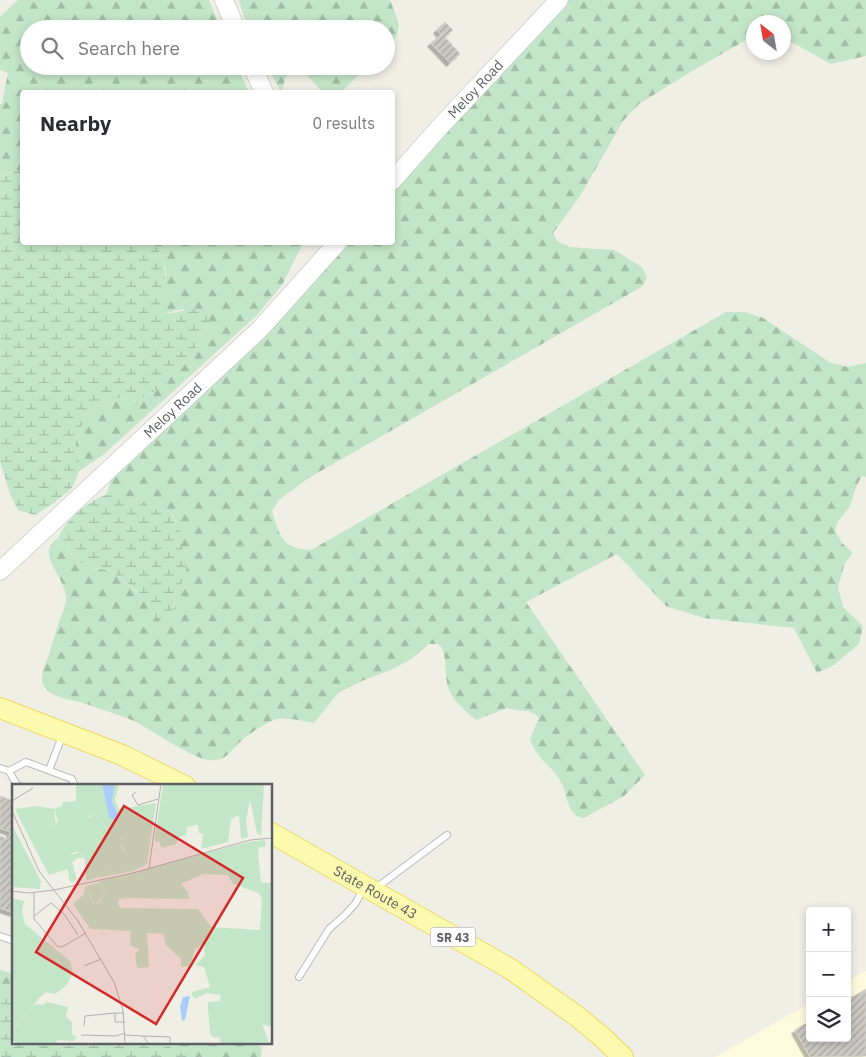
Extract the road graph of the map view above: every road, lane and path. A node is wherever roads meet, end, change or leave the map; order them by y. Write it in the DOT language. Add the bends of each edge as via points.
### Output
graph roads {
  1 [pos="224,0"];
  2 [pos="558,0"];
  3 [pos="232,20"];
  4 [pos="256,75"];
  5 [pos="263,90"];
  6 [pos="395,178"];
  7 [pos="332,245"];
  8 [pos="0,571"];
  9 [pos="0,708"];
  10 [pos="64,731"];
  11 [pos="0,768"];
  12 [pos="49,770"];
  13 [pos="9,771"];
  14 [pos="17,784"];
  15 [pos="74,784"];
  16 [pos="182,784"];
  17 [pos="272,834"];
  18 [pos="447,835"];
  19 [pos="369,888"];
  20 [pos="0,936"];
  21 [pos="12,940"];
  22 [pos="299,977"];
  23 [pos="623,1057"];
  1 -- 3 [label="street"];
  2 -- 6 [label="street, Meloy Road"];
  4 -- 5 [label="street"];
  7 -- 8 [label="street, Meloy Road" via="260,329"];
  9 -- 10 [label="main road"];
  10 -- 12 [label="lane"];
  10 -- 16 [label="main road"];
  11 -- 13 [label="lane"];
  12 -- 13 [label="lane" via="26,762"];
  12 -- 15 [label="lane" via="72,779"];
  13 -- 14 [label="lane"];
  17 -- 19 [label="main road, State Route 43 / SR 43"];
  18 -- 19 [label="lane"];
  19 -- 22 [label="lane" via="324,936"];
  19 -- 23 [label="main road, State Route 43 / SR 43" via="509,968 578,1017"];
  20 -- 21 [label="lane"];
}
